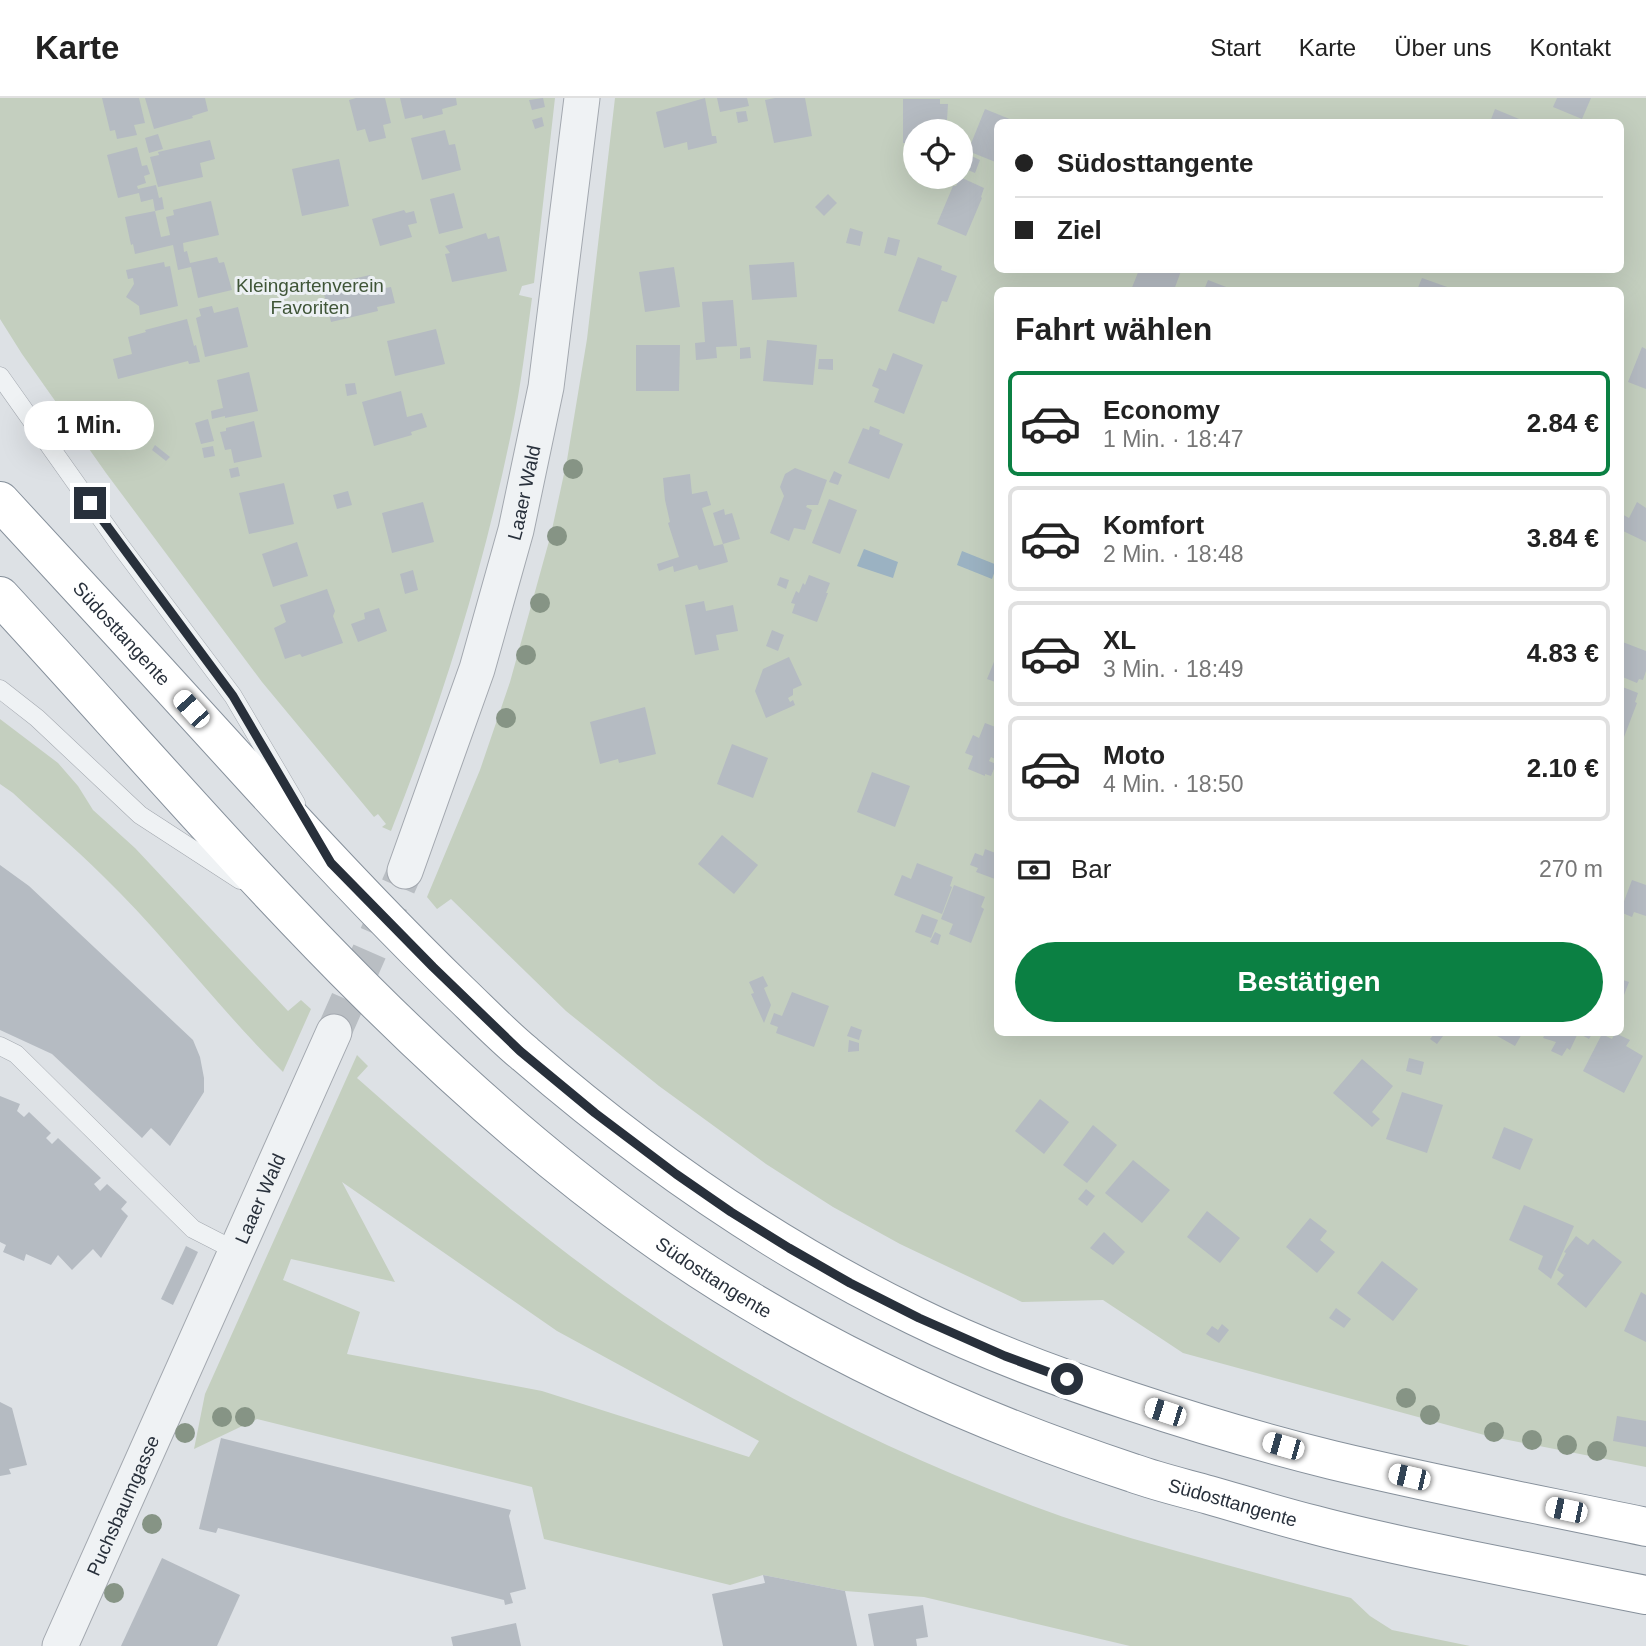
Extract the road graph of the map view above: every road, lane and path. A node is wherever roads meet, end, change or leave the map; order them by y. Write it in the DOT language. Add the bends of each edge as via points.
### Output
graph roads {
  1 [pos="582,98"];
  2 [pos="0,376"];
  3 [pos="0,501"];
  4 [pos="0,596"];
  5 [pos="0,689"];
  6 [pos="331,863"];
  7 [pos="405,872"];
  8 [pos="285,909"];
  9 [pos="334,1031"];
  10 [pos="0,1046"];
  11 [pos="236,1251"];
  12 [pos="184,1366"];
  13 [pos="1646,1527"];
  14 [pos="1646,1595"];
  15 [pos="60,1646"];
  1 -- 7 [label="street, Laaer Wald" via="546,387 516,530 477,669"];
  2 -- 6 [label="lane" via="233,696"];
  3 -- 6 [label="highway, Südosttangente"];
  4 -- 8 [label="highway, Südosttangente"];
  5 -- 8 [label="lane" via="140,815"];
  6 -- 13 [label="highway, Südosttangente" via="520,1051 595,1113 742,1219 919,1318 1005,1356 1190,1421 1330,1459"];
  8 -- 14 [label="highway, Südosttangente" via="386,1011 549,1158 704,1272 829,1346 977,1415 1137,1475 1318,1526"];
  9 -- 11 [label="street, Laaer Wald"];
  10 -- 11 [label="lane" via="16,1054 193,1230"];
  11 -- 12 [label="street, Laaer Wald"];
  12 -- 15 [label="street, Puchsbaumgasse"];
}
